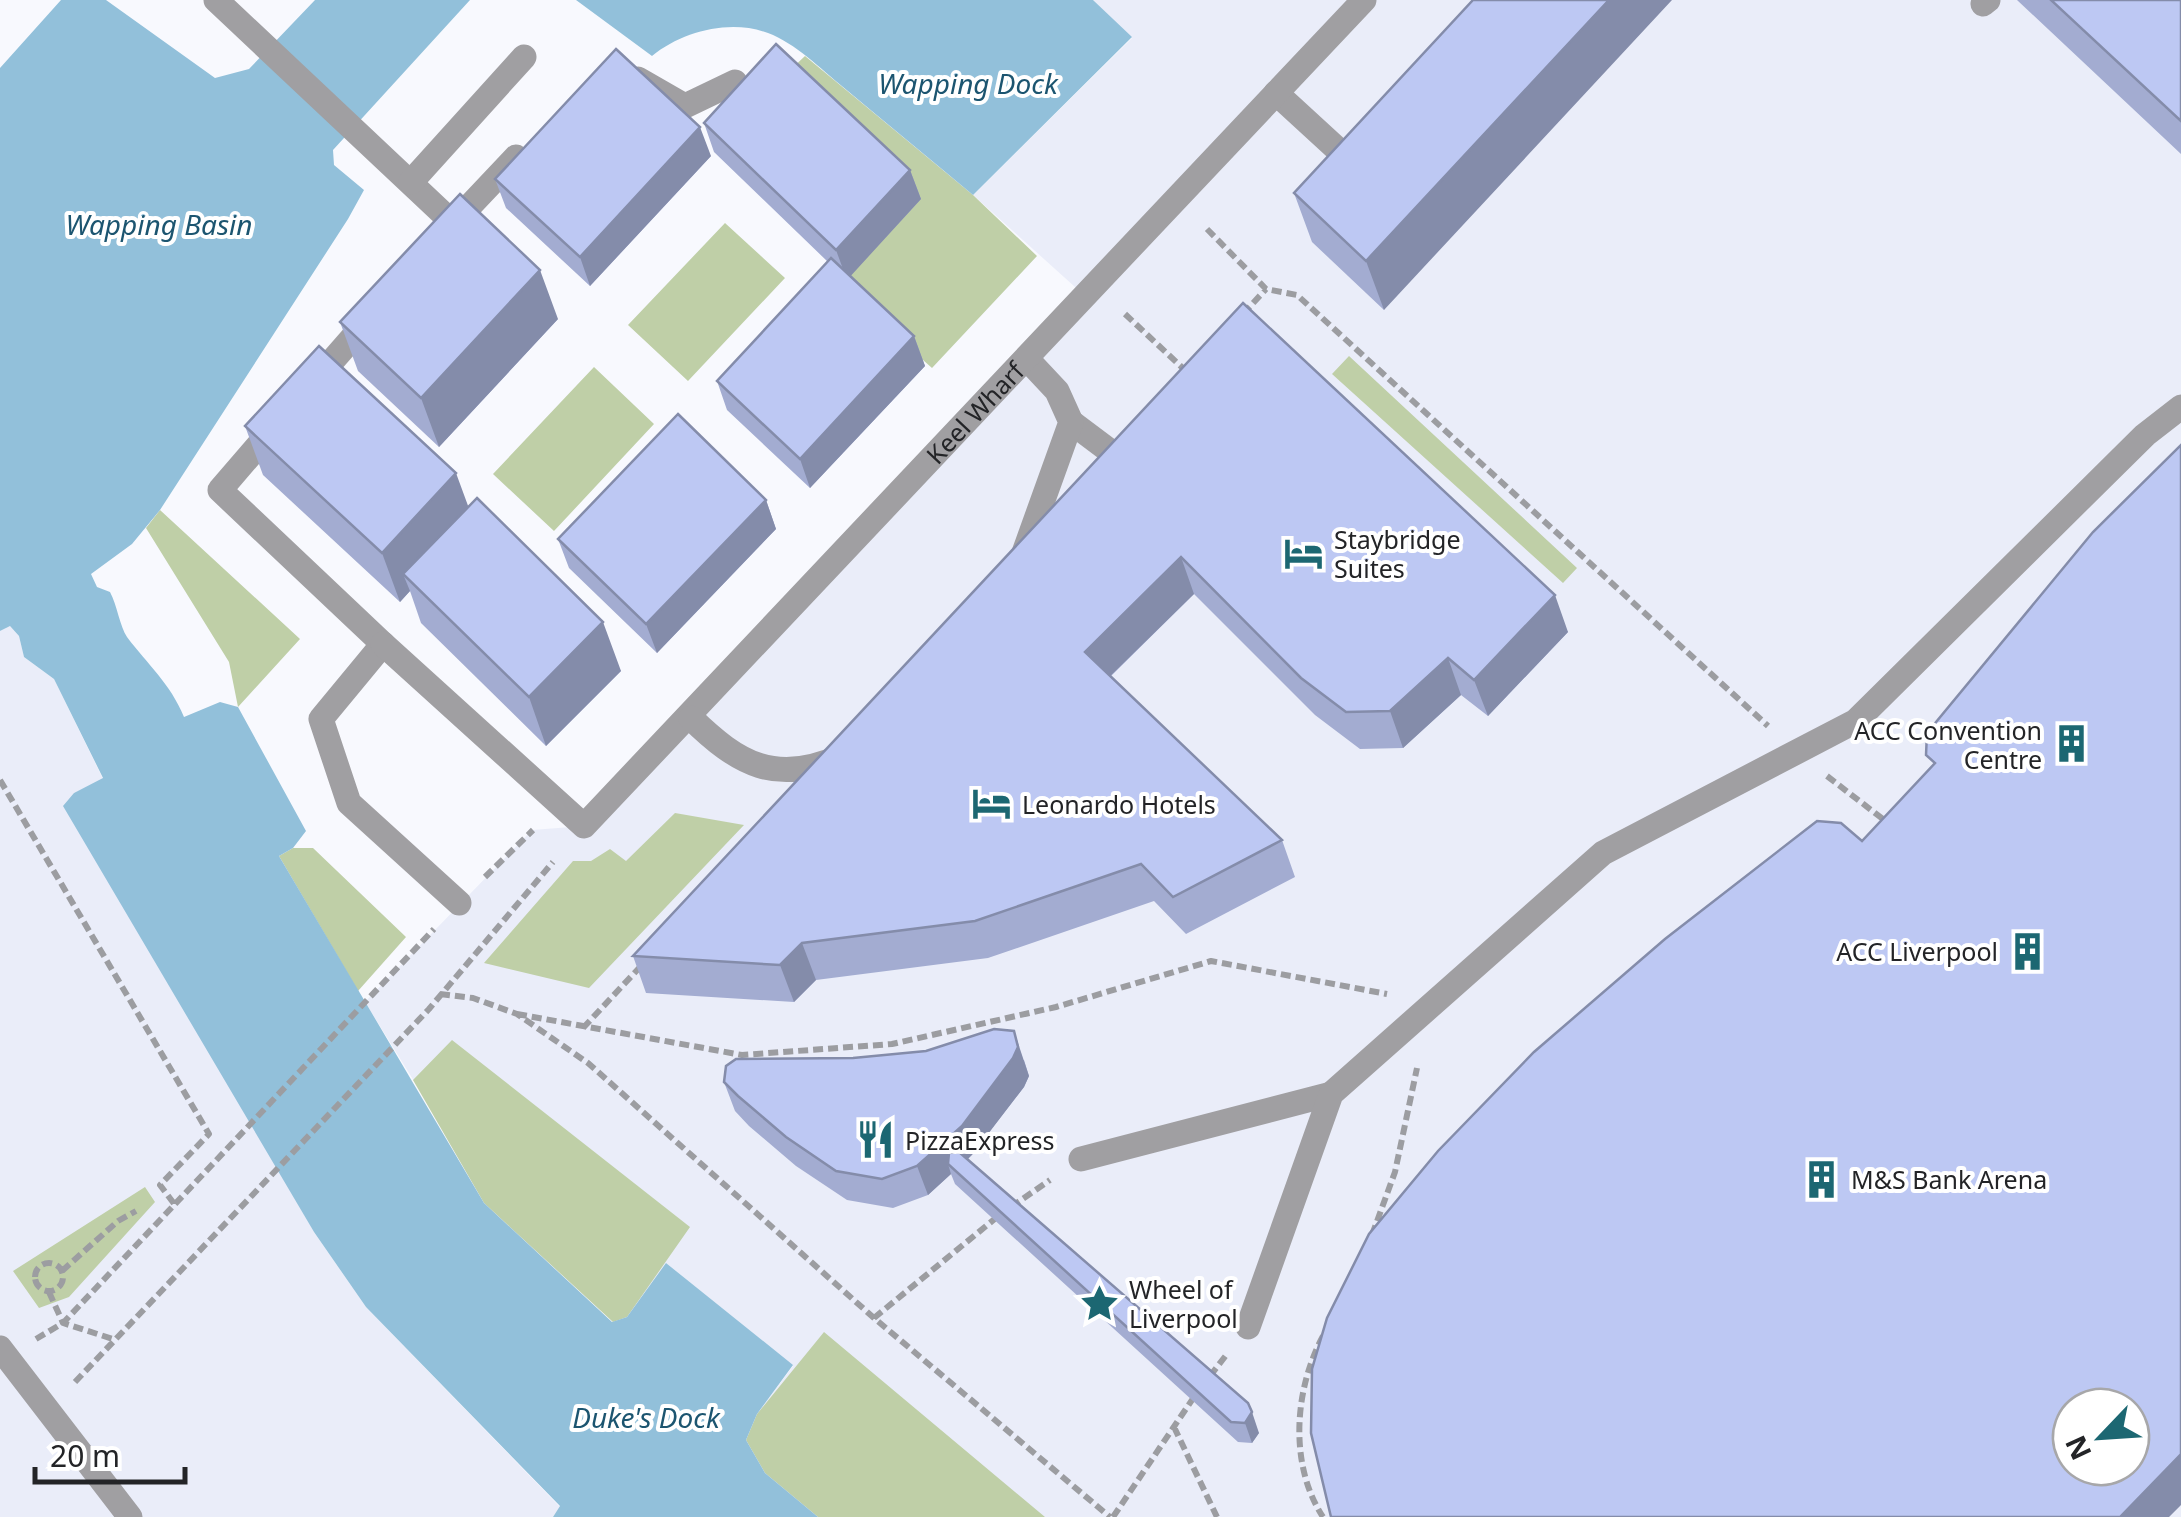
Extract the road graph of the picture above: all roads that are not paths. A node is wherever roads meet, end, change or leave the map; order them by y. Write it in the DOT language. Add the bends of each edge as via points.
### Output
graph roads {
  1 [pos="216,0"];
  2 [pos="1364,0"];
  3 [pos="524,57"];
  4 [pos="621,67"];
  5 [pos="735,82"];
  6 [pos="1276,93"];
  7 [pos="532,141"];
  8 [pos="1370,179"];
  9 [pos="412,182"];
  10 [pos="453,223"];
  11 [pos="427,253"];
  12 [pos="388,297"];
  13 [pos="1027,359"];
  14 [pos="2181,407"];
  15 [pos="1071,422"];
  16 [pos="1135,470"];
  17 [pos="1007,583"];
  18 [pos="383,644"];
  19 [pos="690,718"];
  20 [pos="854,743"];
  21 [pos="459,903"];
  22 [pos="1331,1094"];
  23 [pos="1081,1159"];
  24 [pos="1248,1328"];
  25 [pos="3,1360"];
  26 [pos="130,1517"];
  1 -- 9 [label="street"];
  2 -- 6 [label="street, Keel Wharf"];
  3 -- 9 [label="street"];
  4 -- 5 [label="street" via="684,106"];
  6 -- 8 [label="street"];
  6 -- 13 [label="street, Keel Wharf"];
  7 -- 10 [label="street"];
  9 -- 10 [label="street"];
  10 -- 11 [label="street"];
  12 -- 18 [label="street" via="220,490"];
  13 -- 15 [label="street" via="1057,392"];
  13 -- 19 [label="street, Keel Wharf"];
  14 -- 22 [label="street" via="2144,435 1856,721 1603,853"];
  15 -- 16 [label="street"];
  15 -- 17 [label="street" via="1026,549"];
  18 -- 19 [label="street, Keel Wharf" via="584,826"];
  18 -- 21 [label="street" via="321,719 349,803"];
  19 -- 20 [label="street" via="726,752 768,769 808,767 841,757"];
  22 -- 23 [label="street"];
  22 -- 24 [label="street"];
  25 -- 26 [label="street"];
}
